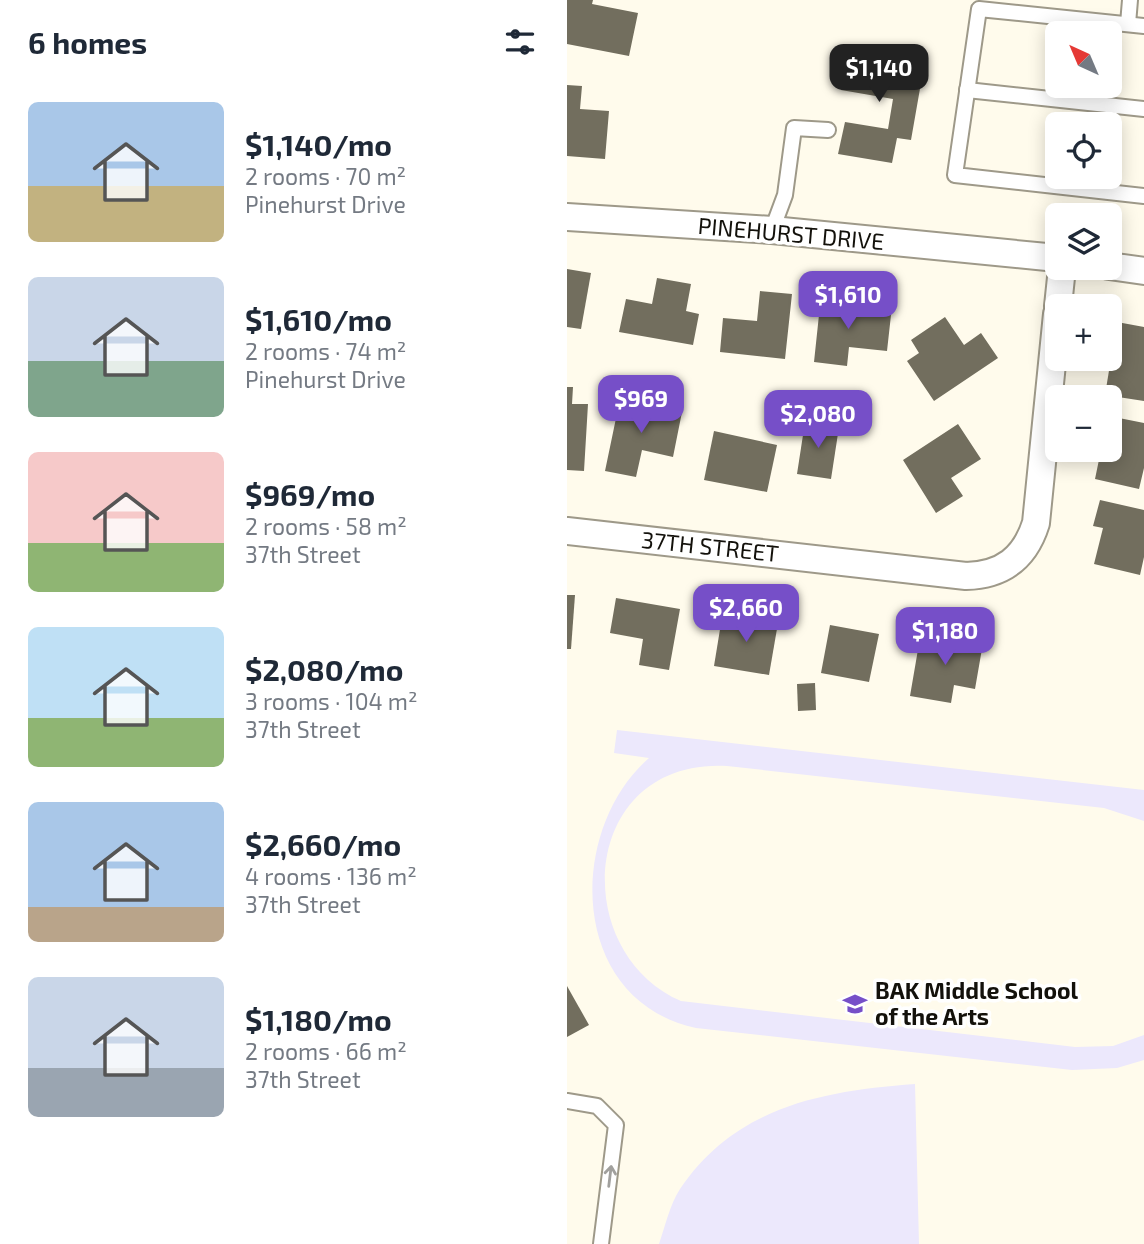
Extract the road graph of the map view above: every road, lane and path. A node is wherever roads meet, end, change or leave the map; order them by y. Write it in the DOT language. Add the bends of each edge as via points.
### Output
graph roads {
  1 [pos="1130,0"];
  2 [pos="980,4"];
  3 [pos="1128,24"];
  4 [pos="1144,26"];
  5 [pos="967,90"];
  6 [pos="1144,109"];
  7 [pos="828,130"];
  8 [pos="1144,197"];
  9 [pos="567,218"];
  10 [pos="772,230"];
  11 [pos="1045,257"];
  12 [pos="1122,268"];
  13 [pos="1144,271"];
  14 [pos="1051,371"];
  15 [pos="567,531"];
  16 [pos="567,1101"];
  17 [pos="601,1244"];
  1 -- 3 [label="lane"];
  2 -- 3 [label="lane"];
  2 -- 5 [label="lane"];
  3 -- 4 [label="lane"];
  5 -- 6 [label="lane"];
  5 -- 8 [label="lane" via="955,175"];
  7 -- 10 [label="lane" via="794,128 785,195"];
  9 -- 10 [label="street, PINEHURST DRIVE"];
  10 -- 11 [label="street, PINEHURST DRIVE"];
  12 -- 13 [label="street"];
  14 -- 15 [label="street, 37TH STREET" via="1036,523 1019,557 986,576"];
  17 -- 16 [label="lane, one-way" via="616,1125 597,1106"];
}
